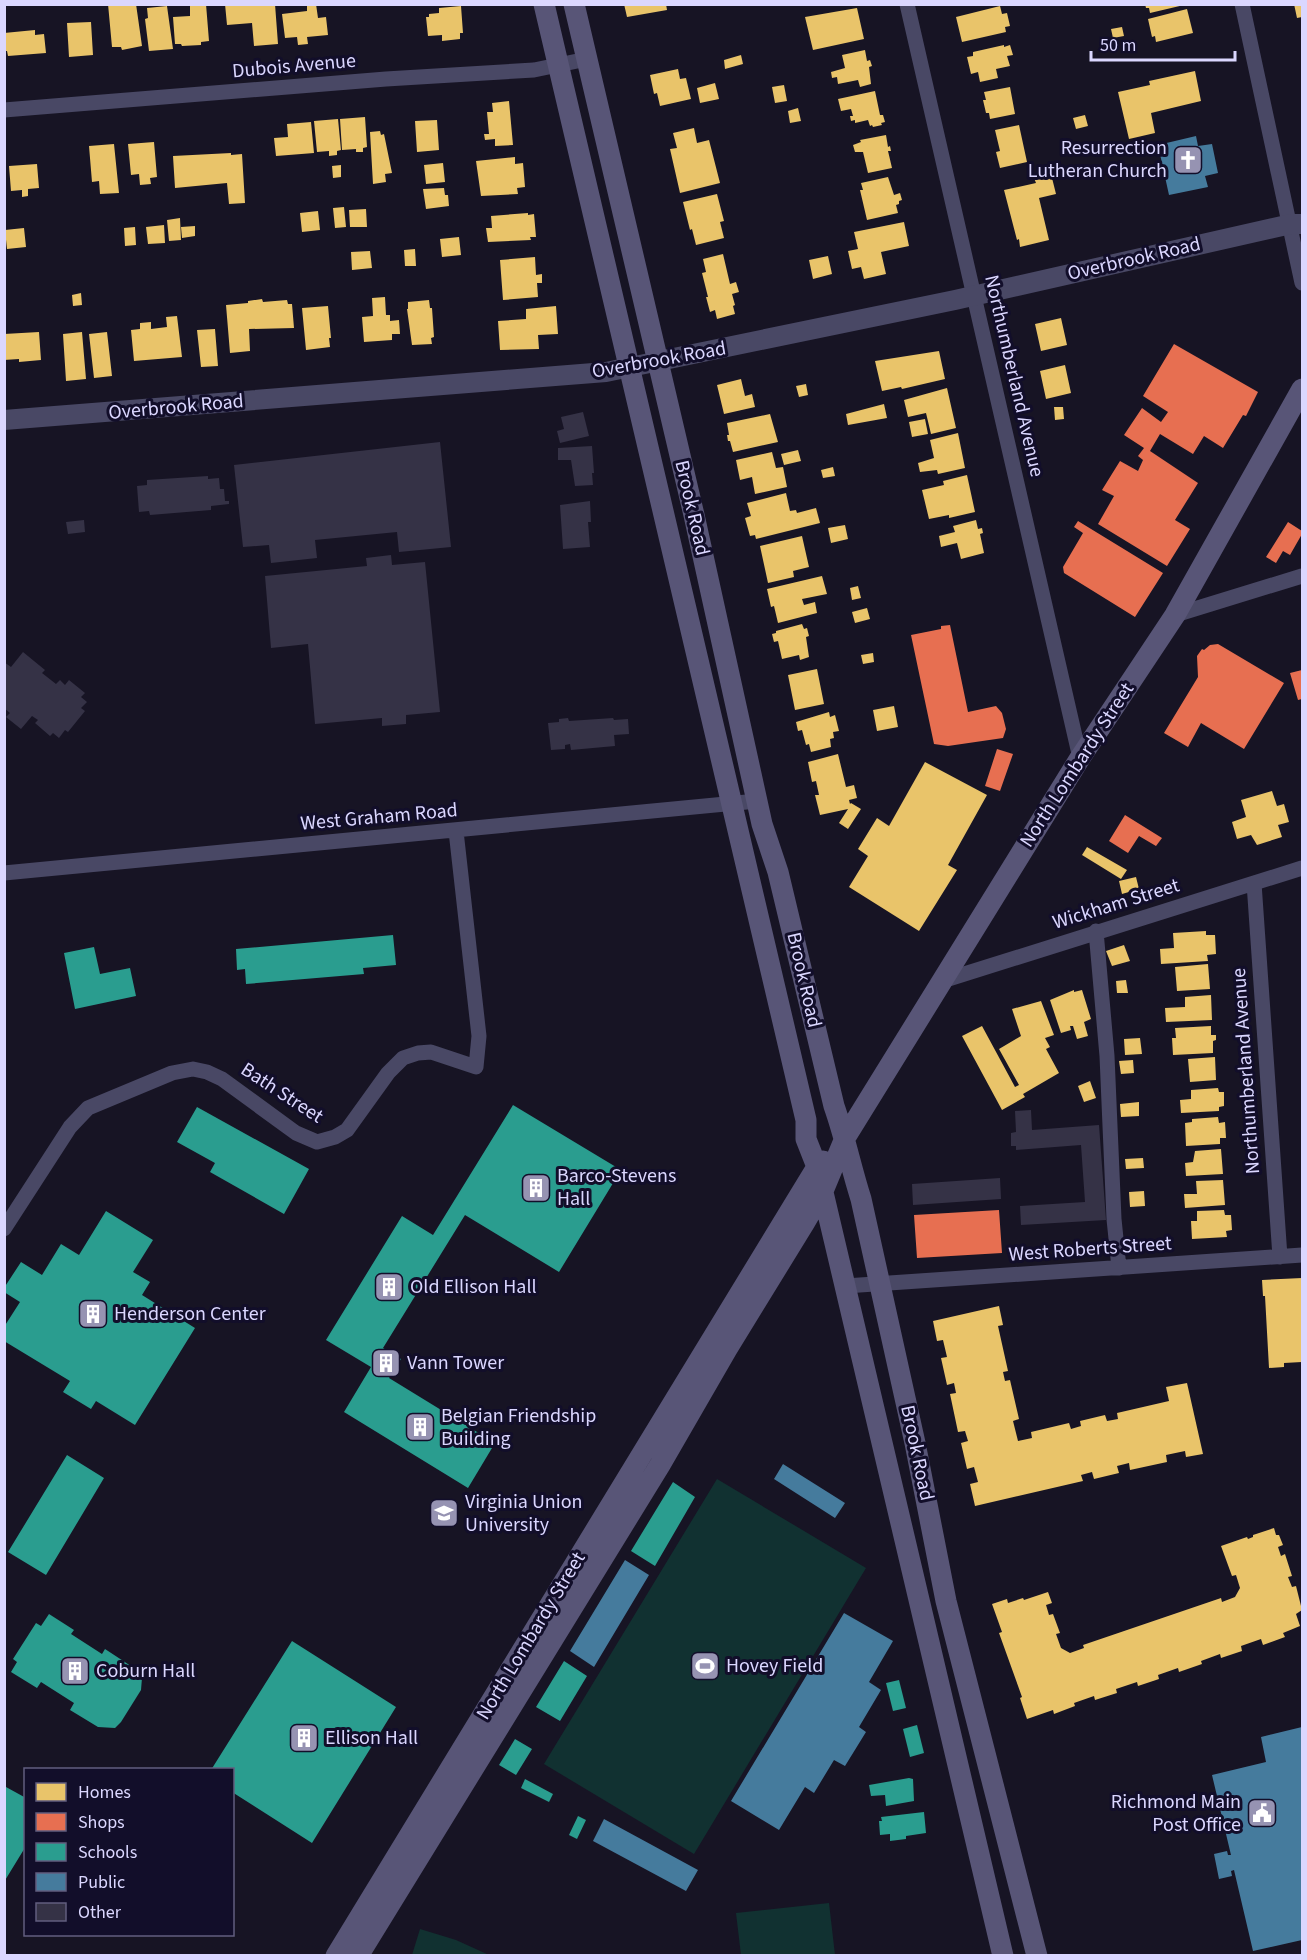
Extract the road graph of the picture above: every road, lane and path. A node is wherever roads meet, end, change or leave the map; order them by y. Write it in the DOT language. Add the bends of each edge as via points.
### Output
graph roads {
  1 [pos="544,4"];
  2 [pos="574,4"];
  3 [pos="907,4"];
  4 [pos="1242,4"];
  5 [pos="587,59"];
  6 [pos="558,66"];
  7 [pos="4,110"];
  8 [pos="1297,224"];
  9 [pos="1302,283"];
  10 [pos="975,296"];
  11 [pos="658,363"];
  12 [pos="629,368"];
  13 [pos="1302,389"];
  14 [pos="4,420"];
  15 [pos="1302,576"];
  16 [pos="1175,615"];
  17 [pos="1080,758"];
  18 [pos="757,801"];
  19 [pos="731,803"];
  20 [pos="456,831"];
  21 [pos="1302,868"];
  22 [pos="4,873"];
  23 [pos="1254,883"];
  24 [pos="1096,932"];
  25 [pos="942,981"];
  26 [pos="845,1138"];
  27 [pos="817,1167"];
  28 [pos="823,1191"];
  29 [pos="4,1229"];
  30 [pos="1302,1255"];
  31 [pos="1280,1257"];
  32 [pos="1119,1268"];
  33 [pos="881,1283"];
  34 [pos="845,1286"];
  35 [pos="336,1956"];
  36 [pos="358,1956"];
  37 [pos="1003,1956"];
  38 [pos="1037,1956"];
  1 -- 6 [label="main road, Brook Road"];
  2 -- 5 [label="main road, Brook Road"];
  3 -- 10 [label="street, Northumberland Avenue"];
  4 -- 8 [label="street"];
  5 -- 6 [label="street, Dubois Avenue"];
  5 -- 11 [label="main road, Brook Road"];
  6 -- 7 [label="street, Dubois Avenue"];
  6 -- 12 [label="main road, Brook Road"];
  8 -- 9 [label="street"];
  8 -- 10 [label="street, Overbrook Road"];
  10 -- 11 [label="street, Overbrook Road"];
  10 -- 17 [label="street, Northumberland Avenue"];
  11 -- 12 [label="street, Overbrook Road"];
  11 -- 18 [label="main road, Brook Road"];
  12 -- 14 [label="street, Overbrook Road"];
  12 -- 19 [label="main road, Brook Road"];
  13 -- 16 [label="main road, North Lombardy Street"];
  15 -- 16 [label="street"];
  16 -- 17 [label="main road, North Lombardy Street"];
  17 -- 25 [label="main road, North Lombardy Street"];
  18 -- 19 [label="street, West Graham Road"];
  18 -- 26 [label="main road, Brook Road"];
  19 -- 20 [label="street, West Graham Road"];
  19 -- 27 [label="main road, Brook Road" via="806,1120 806,1139"];
  20 -- 22 [label="street, West Graham Road"];
  20 -- 29 [label="street, Bath Street" via="479,1036 477,1067 431,1052 403,1058 347,1130 317,1142 296,1132 215,1076 193,1069 172,1072 88,1108 70,1127"];
  21 -- 23 [label="street, Wickham Street"];
  23 -- 24 [label="street, Wickham Street"];
  23 -- 31 [label="street, Northumberland Avenue"];
  24 -- 25 [label="street, Wickham Street"];
  24 -- 32 [label="street"];
  25 -- 26 [label="main road, North Lombardy Street"];
  26 -- 27 [label="main road, North Lombardy Street"];
  26 -- 28 [label="main road, North Lombardy Street"];
  26 -- 33 [label="main road, Brook Road"];
  27 -- 28 [label="main road, Brook Road"];
  27 -- 35 [label="main road, North Lombardy Street"];
  28 -- 34 [label="main road, Brook Road"];
  28 -- 36 [label="main road, North Lombardy Street" via="660,1465"];
  30 -- 31 [label="street, West Roberts Street"];
  31 -- 32 [label="street, West Roberts Street"];
  32 -- 33 [label="street, West Roberts Street"];
  33 -- 34 [label="street, West Roberts Street"];
  33 -- 38 [label="main road, Brook Road" via="946,1601"];
  34 -- 37 [label="main road, Brook Road"];
}
